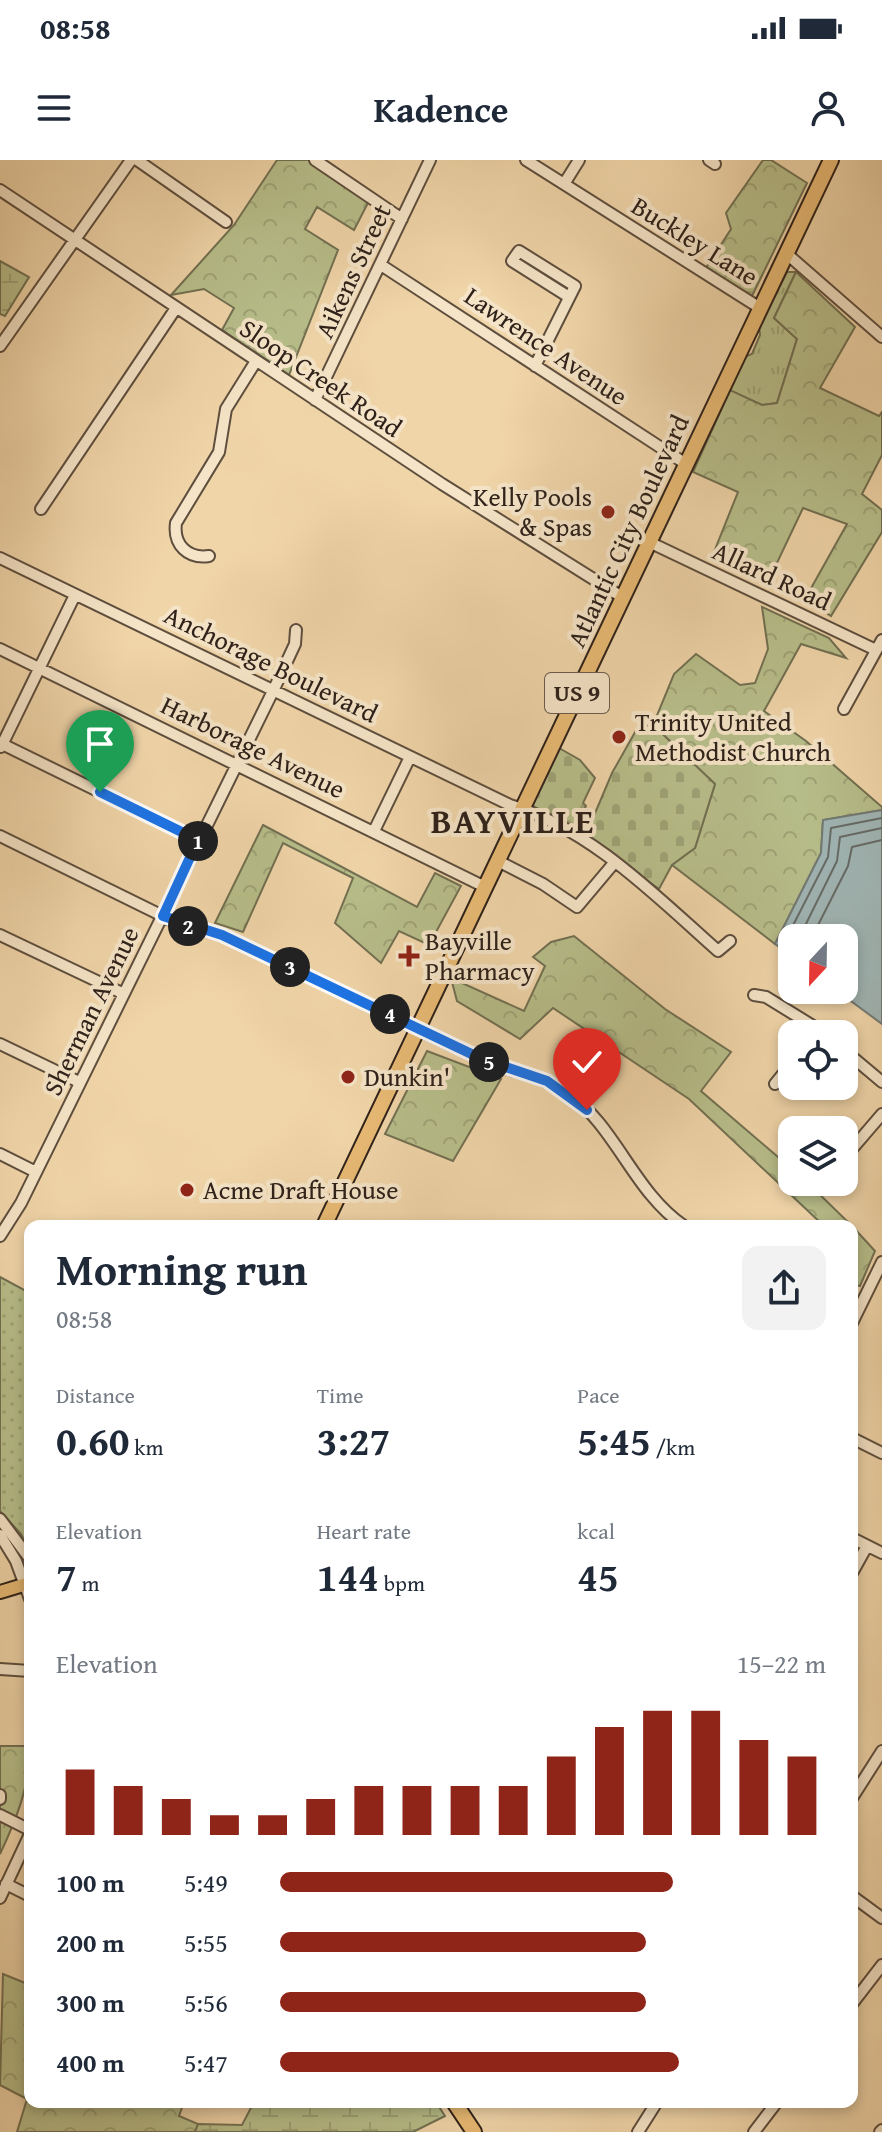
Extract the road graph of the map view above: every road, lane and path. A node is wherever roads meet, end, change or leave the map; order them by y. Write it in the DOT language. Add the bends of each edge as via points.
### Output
graph roads {
  1 [pos="134,160"];
  2 [pos="315,160"];
  3 [pos="430,160"];
  4 [pos="526,160"];
  5 [pos="579,160"];
  6 [pos="831,160"];
  7 [pos="564,184"];
  8 [pos="0,190"];
  9 [pos="402,219"];
  10 [pos="226,222"];
  11 [pos="75,239"];
  12 [pos="787,254"];
  13 [pos="381,265"];
  14 [pos="569,297"];
  15 [pos="176,308"];
  16 [pos="760,308"];
  17 [pos="882,337"];
  18 [pos="0,346"];
  19 [pos="256,361"];
  20 [pos="535,366"];
  21 [pos="315,400"];
  22 [pos="686,464"];
  23 [pos="41,509"];
  24 [pos="649,542"];
  25 [pos="209,556"];
  26 [pos="0,558"];
  27 [pos="75,595"];
  28 [pos="622,597"];
  29 [pos="296,630"];
  30 [pos="879,645"];
  31 [pos="0,649"];
  32 [pos="39,668"];
  33 [pos="274,689"];
  34 [pos="844,709"];
  35 [pos="1,745"];
  36 [pos="410,757"];
  37 [pos="236,764"];
  38 [pos="522,809"];
  39 [pos="374,831"];
  40 [pos="0,836"];
  41 [pos="198,840"];
  42 [pos="498,861"];
  43 [pos="614,863"];
  44 [pos="485,887"];
  45 [pos="163,916"];
  46 [pos="0,935"];
  47 [pos="730,941"];
  48 [pos="122,993"];
  49 [pos="754,995"];
  50 [pos="801,1020"];
  51 [pos="420,1030"];
  52 [pos="0,1044"];
  53 [pos="858,1062"];
  54 [pos="778,1080"];
  55 [pos="79,1082"];
  56 [pos="882,1082"];
  57 [pos="775,1084"];
  58 [pos="882,1114"];
  59 [pos="858,1142"];
  60 [pos="0,1154"];
  61 [pos="36,1172"];
  62 [pos="327,1220"];
  63 [pos="675,1220"];
  64 [pos="0,1236"];
  65 [pos="882,1262"];
  66 [pos="858,1311"];
  67 [pos="858,1441"];
  68 [pos="882,1453"];
  69 [pos="0,1519"];
  70 [pos="0,1535"];
  71 [pos="858,1541"];
  72 [pos="867,1546"];
  73 [pos="24,1551"];
  74 [pos="882,1553"];
  75 [pos="858,1562"];
  76 [pos="24,1576"];
  77 [pos="24,1584"];
  78 [pos="0,1592"];
  79 [pos="0,1669"];
  80 [pos="24,1671"];
  81 [pos="882,1751"];
  82 [pos="858,1789"];
  83 [pos="0,1815"];
  84 [pos="24,1829"];
  85 [pos="24,1845"];
  86 [pos="6,1884"];
  87 [pos="24,1893"];
  88 [pos="0,1898"];
  89 [pos="858,1900"];
  90 [pos="882,1918"];
  91 [pos="882,1965"];
  92 [pos="858,1996"];
  93 [pos="458,2108"];
  94 [pos="653,2108"];
  95 [pos="772,2108"];
  96 [pos="474,2132"];
  97 [pos="638,2132"];
  98 [pos="754,2132"];
  1 -- 10 [label="street"];
  1 -- 11 [label="street"];
  2 -- 9 [label="street"];
  3 -- 9 [label="street, Aikens Street"];
  4 -- 7 [label="street, Buckley Lane"];
  5 -- 7 [label="street"];
  6 -- 12 [label="highway, Atlantic City Boulevard / US 9"];
  7 -- 16 [label="street, Buckley Lane"];
  8 -- 11 [label="street, Sloop Creek Road"];
  9 -- 13 [label="street, Aikens Street"];
  11 -- 15 [label="street, Sloop Creek Road"];
  11 -- 18 [label="street"];
  12 -- 16 [label="highway, Atlantic City Boulevard / US 9"];
  12 -- 17 [label="street"];
  13 -- 20 [label="street, Lawrence Avenue"];
  13 -- 21 [label="street, Aikens Street"];
  14 -- 14 [label="street" via="575,286 519,251 512,261"];
  14 -- 20 [label="street"];
  15 -- 19 [label="street, Sloop Creek Road"];
  15 -- 23 [label="street"];
  16 -- 22 [label="highway, Atlantic City Boulevard / US 9"];
  19 -- 21 [label="street, Sloop Creek Road"];
  19 -- 25 [label="street" via="226,409 219,452 176,523 183,549"];
  20 -- 22 [label="street, Lawrence Avenue"];
  21 -- 28 [label="street, Sloop Creek Road"];
  22 -- 24 [label="highway, Atlantic City Boulevard / US 9"];
  24 -- 28 [label="highway, Atlantic City Boulevard / US 9"];
  24 -- 30 [label="street, Allard Road"];
  26 -- 27 [label="street, Anchorage Boulevard"];
  27 -- 32 [label="street"];
  27 -- 33 [label="street, Anchorage Boulevard"];
  28 -- 38 [label="highway, Atlantic City Boulevard / US 9"];
  29 -- 33 [label="street, Sherman Avenue"];
  30 -- 34 [label="street"];
  31 -- 32 [label="street, Harborage Avenue"];
  32 -- 35 [label="street"];
  32 -- 37 [label="street, Harborage Avenue"];
  33 -- 36 [label="street, Anchorage Boulevard"];
  33 -- 37 [label="street, Sherman Avenue"];
  35 -- 41 [label="street"];
  36 -- 38 [label="street, Anchorage Boulevard"];
  36 -- 39 [label="street"];
  37 -- 39 [label="street, Harborage Avenue"];
  37 -- 41 [label="street, Sherman Avenue"];
  38 -- 42 [label="highway, Atlantic City Boulevard / US 9"];
  38 -- 43 [label="street, Anchorage Boulevard"];
  39 -- 44 [label="street, Harborage Avenue"];
  40 -- 45 [label="street"];
  41 -- 45 [label="street, Sherman Avenue"];
  42 -- 43 [label="street" via="577,907"];
  42 -- 44 [label="highway, Atlantic City Boulevard / US 9"];
  43 -- 47 [label="street, Anchorage Boulevard" via="718,951"];
  44 -- 51 [label="highway, Atlantic City Boulevard / US 9"];
  45 -- 48 [label="street, Sherman Avenue"];
  45 -- 51 [label="street" via="222,935"];
  46 -- 48 [label="street"];
  48 -- 55 [label="street, Sherman Avenue"];
  49 -- 50 [label="street"];
  51 -- 62 [label="highway, Atlantic City Boulevard / US 9"];
  51 -- 63 [label="street" via="547,1081 575,1099"];
  52 -- 55 [label="street"];
  53 -- 56 [label="street"];
  54 -- 57 [label="street"];
  55 -- 61 [label="street, Sherman Avenue"];
  58 -- 59 [label="street"];
  60 -- 61 [label="street"];
  61 -- 64 [label="street, Sherman Avenue"];
  65 -- 66 [label="street"];
  67 -- 68 [label="street"];
  69 -- 73 [label="street"];
  70 -- 76 [label="street"];
  71 -- 72 [label="street"];
  72 -- 74 [label="street"];
  72 -- 75 [label="street"];
  77 -- 78 [label="main road"];
  79 -- 80 [label="street"];
  81 -- 82 [label="street"];
  83 -- 84 [label="street"];
  85 -- 86 [label="street"];
  86 -- 87 [label="street"];
  86 -- 88 [label="street"];
  89 -- 90 [label="street"];
  91 -- 92 [label="street"];
  93 -- 96 [label="highway"];
  94 -- 97 [label="street"];
  95 -- 98 [label="street"];
}
